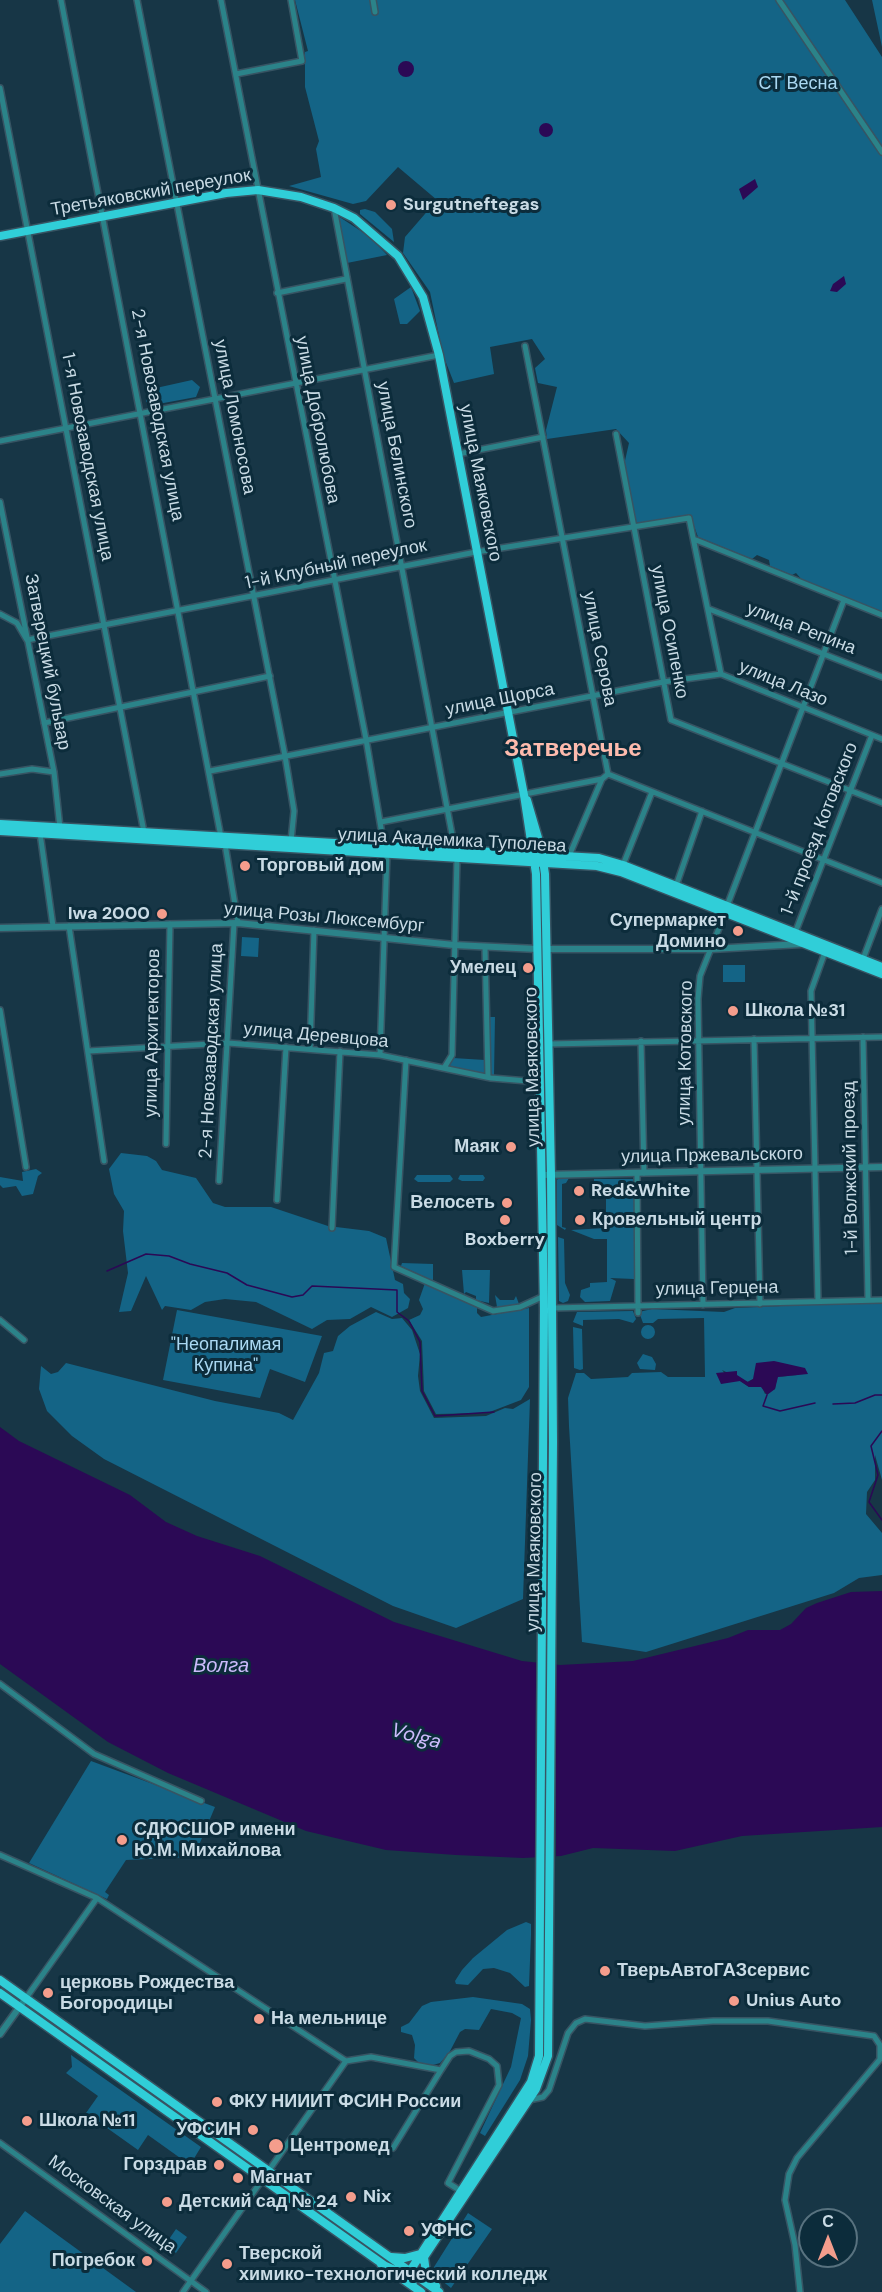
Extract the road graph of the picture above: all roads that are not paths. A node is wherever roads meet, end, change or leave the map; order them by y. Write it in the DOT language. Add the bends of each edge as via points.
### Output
graph roads {
  1 [pos="61,0"];
  2 [pos="137,0"];
  3 [pos="221,0"];
  4 [pos="291,0"];
  5 [pos="373,0"];
  6 [pos="779,0"];
  7 [pos="375,12"];
  8 [pos="236,75"];
  9 [pos="0,88"];
  10 [pos="882,152"];
  11 [pos="258,190"];
  12 [pos="177,203"];
  13 [pos="337,209"];
  14 [pos="103,217"];
  15 [pos="27,231"];
  16 [pos="0,237"];
  17 [pos="346,279"];
  18 [pos="277,293"];
  19 [pos="525,346"];
  20 [pos="439,355"];
  21 [pos="365,370"];
  22 [pos="296,383"];
  23 [pos="215,399"];
  24 [pos="142,414"];
  25 [pos="66,429"];
  26 [pos="616,434"];
  27 [pos="543,437"];
  28 [pos="0,441"];
  29 [pos="458,454"];
  30 [pos="0,502"];
  31 [pos="689,518"];
  32 [pos="634,526"];
  33 [pos="562,536"];
  34 [pos="696,540"];
  35 [pos="476,552"];
  36 [pos="402,566"];
  37 [pos="333,581"];
  38 [pos="254,597"];
  39 [pos="844,600"];
  40 [pos="709,609"];
  41 [pos="180,612"];
  42 [pos="0,614"];
  43 [pos="882,615"];
  44 [pos="105,624"];
  45 [pos="27,640"];
  46 [pos="824,653"];
  47 [pos="721,674"];
  48 [pos="270,676"];
  49 [pos="882,677"];
  50 [pos="663,682"];
  51 [pos="194,692"];
  52 [pos="593,696"];
  53 [pos="120,707"];
  54 [pos="803,709"];
  55 [pos="507,714"];
  56 [pos="44,723"];
  57 [pos="431,728"];
  58 [pos="872,735"];
  59 [pos="366,739"];
  60 [pos="882,739"];
  61 [pos="285,756"];
  62 [pos="781,763"];
  63 [pos="210,771"];
  64 [pos="54,772"];
  65 [pos="0,774"];
  66 [pos="608,774"];
  67 [pos="602,779"];
  68 [pos="850,791"];
  69 [pos="652,792"];
  70 [pos="524,795"];
  71 [pos="882,803"];
  72 [pos="447,808"];
  73 [pos="702,811"];
  74 [pos="381,822"];
  75 [pos="0,824"];
  76 [pos="60,828"];
  77 [pos="0,831"];
  78 [pos="144,832"];
  79 [pos="755,832"];
  80 [pos="40,833"];
  81 [pos="52,834"];
  82 [pos="223,840"];
  83 [pos="291,841"];
  84 [pos="386,850"];
  85 [pos="456,854"];
  86 [pos="569,856"];
  87 [pos="533,859"];
  88 [pos="543,859"];
  89 [pos="825,859"];
  90 [pos="623,865"];
  91 [pos="882,883"];
  92 [pos="676,886"];
  93 [pos="726,909"];
  94 [pos="882,909"];
  95 [pos="236,923"];
  96 [pos="170,924"];
  97 [pos="53,926"];
  98 [pos="69,926"];
  99 [pos="0,928"];
  100 [pos="315,930"];
  101 [pos="795,933"];
  102 [pos="383,938"];
  103 [pos="808,942"];
  104 [pos="454,945"];
  105 [pos="485,948"];
  106 [pos="542,949"];
  107 [pos="711,949"];
  108 [pos="825,952"];
  109 [pos="863,959"];
  110 [pos="882,967"];
  111 [pos="882,974"];
  112 [pos="0,1010"];
  113 [pos="812,1037"];
  114 [pos="863,1037"];
  115 [pos="882,1037"];
  116 [pos="754,1039"];
  117 [pos="700,1040"];
  118 [pos="641,1041"];
  119 [pos="228,1043"];
  120 [pos="549,1044"];
  121 [pos="167,1046"];
  122 [pos="286,1047"];
  123 [pos="310,1049"];
  124 [pos="88,1051"];
  125 [pos="340,1051"];
  126 [pos="380,1055"];
  127 [pos="406,1060"];
  128 [pos="444,1068"];
  129 [pos="488,1077"];
  130 [pos="540,1082"];
  131 [pos="166,1144"];
  132 [pos="104,1161"];
  133 [pos="26,1167"];
  134 [pos="866,1167"];
  135 [pos="882,1167"];
  136 [pos="815,1169"];
  137 [pos="758,1170"];
  138 [pos="700,1171"];
  139 [pos="640,1173"];
  140 [pos="542,1175"];
  141 [pos="552,1175"];
  142 [pos="219,1181"];
  143 [pos="277,1200"];
  144 [pos="332,1228"];
  145 [pos="544,1296"];
  146 [pos="868,1299"];
  147 [pos="882,1300"];
  148 [pos="818,1301"];
  149 [pos="760,1304"];
  150 [pos="703,1305"];
  151 [pos="638,1306"];
  152 [pos="554,1308"];
  153 [pos="638,1313"];
  154 [pos="0,1320"];
  155 [pos="24,1340"];
  156 [pos="546,1588"];
  157 [pos="0,1684"];
  158 [pos="201,1801"];
  159 [pos="0,1855"];
  160 [pos="97,1898"];
  161 [pos="0,1980"];
  162 [pos="0,1993"];
  163 [pos="26,1998"];
  164 [pos="20,2007"];
  165 [pos="0,2034"];
  166 [pos="543,2056"];
  167 [pos="881,2058"];
  168 [pos="346,2061"];
  169 [pos="441,2070"];
  170 [pos="529,2100"];
  171 [pos="0,2143"];
  172 [pos="393,2148"];
  173 [pos="269,2171"];
  174 [pos="263,2180"];
  175 [pos="461,2191"];
  176 [pos="387,2255"];
  177 [pos="422,2256"];
  178 [pos="381,2264"];
  179 [pos="410,2271"];
  180 [pos="191,2281"];
  181 [pos="413,2286"];
  182 [pos="183,2292"];
  183 [pos="206,2292"];
  184 [pos="421,2292"];
  185 [pos="440,2292"];
  186 [pos="800,2292"];
  1 -- 14 [label="street, 2-я Новозаводская улица"];
  2 -- 12 [label="street, улица Ломоносова"];
  3 -- 8 [label="street, улица Добролюбова"];
  4 -- 8 [label="street" via="302,61"];
  5 -- 7 [label="street"];
  6 -- 10 [label="street"];
  8 -- 11 [label="street, улица Добролюбова"];
  9 -- 15 [label="street, 1-я Новозаводская улица"];
  11 -- 12 [label="main road, Третьяковский переулок"];
  11 -- 13 [label="main road, Третьяковский переулок" via="292,195"];
  11 -- 18 [label="street, улица Добролюбова"];
  12 -- 14 [label="main road, Третьяковский переулок"];
  12 -- 23 [label="street, улица Ломоносова"];
  13 -- 17 [label="street, улица Белинского"];
  13 -- 20 [label="main road, улица Маяковского" via="377,236 410,271 427,306"];
  14 -- 15 [label="main road, Третьяковский переулок"];
  14 -- 24 [label="street, 2-я Новозаводская улица"];
  15 -- 16 [label="main road, Третьяковский переулок"];
  15 -- 25 [label="street, 1-я Новозаводская улица"];
  17 -- 18 [label="street"];
  17 -- 21 [label="street, улица Белинского"];
  18 -- 22 [label="street, улица Добролюбова"];
  19 -- 27 [label="street, улица Серова"];
  20 -- 21 [label="street"];
  20 -- 29 [label="main road, улица Маяковского"];
  21 -- 22 [label="street"];
  21 -- 36 [label="street, улица Белинского"];
  22 -- 23 [label="street"];
  22 -- 37 [label="street, улица Добролюбова"];
  23 -- 24 [label="street"];
  23 -- 38 [label="street, улица Ломоносова"];
  24 -- 25 [label="street"];
  24 -- 41 [label="street, 2-я Новозаводская улица"];
  25 -- 28 [label="street"];
  25 -- 44 [label="street, 1-я Новозаводская улица"];
  26 -- 32 [label="street, улица Осипенко"];
  27 -- 29 [label="street"];
  27 -- 33 [label="street, улица Серова"];
  29 -- 35 [label="main road, улица Маяковского"];
  30 -- 45 [label="street, Затверецкий бульвар"];
  31 -- 32 [label="street, 1-й Клубный переулок"];
  31 -- 34 [label="street, улица Лазо"];
  32 -- 33 [label="street, 1-й Клубный переулок"];
  32 -- 50 [label="street, улица Осипенко"];
  33 -- 35 [label="street, 1-й Клубный переулок"];
  33 -- 52 [label="street, улица Серова"];
  34 -- 39 [label="street"];
  34 -- 40 [label="street, улица Лазо"];
  35 -- 36 [label="street, 1-й Клубный переулок"];
  35 -- 55 [label="main road, улица Маяковского"];
  36 -- 37 [label="street, 1-й Клубный переулок"];
  36 -- 57 [label="street, улица Белинского"];
  37 -- 38 [label="street, 1-й Клубный переулок"];
  37 -- 59 [label="street, улица Добролюбова"];
  38 -- 41 [label="street, 1-й Клубный переулок"];
  38 -- 48 [label="street, улица Ломоносова"];
  39 -- 43 [label="street"];
  39 -- 46 [label="street, улица Котовского"];
  40 -- 46 [label="street, улица Репина"];
  40 -- 47 [label="street, улица Лазо"];
  41 -- 44 [label="street, 1-й Клубный переулок"];
  41 -- 51 [label="street, 2-я Новозаводская улица"];
  42 -- 45 [label="street" via="17,623"];
  44 -- 45 [label="street, 1-й Клубный переулок"];
  44 -- 53 [label="street, 1-я Новозаводская улица"];
  45 -- 56 [label="street, Затверецкий бульвар"];
  46 -- 49 [label="street, улица Репина"];
  46 -- 54 [label="street, улица Котовского"];
  47 -- 50 [label="street, улица Щорса"];
  47 -- 54 [label="street, улица Лазо"];
  48 -- 51 [label="street"];
  48 -- 61 [label="street, улица Ломоносова"];
  50 -- 52 [label="street, улица Щорса"];
  50 -- 62 [label="street, улица Осипенко" via="671,720"];
  51 -- 53 [label="street"];
  51 -- 63 [label="street, 2-я Новозаводская улица"];
  52 -- 55 [label="street, улица Щорса"];
  52 -- 66 [label="street, улица Серова"];
  53 -- 56 [label="street"];
  53 -- 78 [label="street, 1-я Новозаводская улица"];
  54 -- 58 [label="street, улица Лазо"];
  54 -- 62 [label="street, улица Котовского"];
  55 -- 57 [label="street, улица Щорса"];
  55 -- 70 [label="main road, улица Маяковского"];
  56 -- 64 [label="street, Затверецкий бульвар"];
  57 -- 59 [label="street, улица Щорса"];
  57 -- 72 [label="street, улица Белинского"];
  58 -- 60 [label="street, улица Лазо"];
  58 -- 68 [label="street, 1-й проезд Котовского"];
  59 -- 61 [label="street, улица Щорса"];
  59 -- 74 [label="street, улица Добролюбова"];
  61 -- 63 [label="street, улица Щорса"];
  61 -- 83 [label="street, улица Ломоносова" via="294,811"];
  62 -- 68 [label="street, улица Осипенко"];
  62 -- 79 [label="street, улица Котовского"];
  63 -- 82 [label="street, 2-я Новозаводская улица"];
  64 -- 65 [label="street" via="32,769"];
  64 -- 76 [label="street, Затверецкий бульвар"];
  66 -- 67 [label="street"];
  66 -- 69 [label="street"];
  67 -- 70 [label="street"];
  67 -- 86 [label="street"];
  68 -- 71 [label="street, улица Осипенко"];
  68 -- 89 [label="street, 1-й проезд Котовского"];
  69 -- 73 [label="street"];
  69 -- 90 [label="street"];
  70 -- 72 [label="street"];
  70 -- 87 [label="main road, улица Маяковского"];
  70 -- 88 [label="main road, улица Маяковского"];
  72 -- 74 [label="street"];
  72 -- 85 [label="street, улица Белинского"];
  73 -- 79 [label="street"];
  73 -- 92 [label="street"];
  74 -- 84 [label="street, улица Добролюбова"];
  75 -- 76 [label="main road, улица Академика Туполева"];
  76 -- 78 [label="main road, улица Академика Туполева"];
  76 -- 81 [label="main road"];
  77 -- 80 [label="main road"];
  78 -- 82 [label="main road, улица Академика Туполева"];
  79 -- 89 [label="street"];
  79 -- 93 [label="street, улица Котовского"];
  80 -- 81 [label="main road"];
  80 -- 97 [label="street"];
  81 -- 82 [label="main road" via="213,843"];
  82 -- 83 [label="main road, улица Академика Туполева" via="233,837"];
  82 -- 84 [label="main road, улица Академика Туполева" via="376,853"];
  82 -- 95 [label="street, 2-я Новозаводская улица"];
  83 -- 84 [label="main road, улица Академика Туполева"];
  84 -- 85 [label="main road, улица Академика Туполева"];
  84 -- 85 [label="main road, улица Академика Туполева" via="396,847"];
  84 -- 102 [label="street, улица Добролюбова"];
  85 -- 87 [label="main road, улица Академика Туполева"];
  85 -- 104 [label="street, улица Белинского"];
  86 -- 88 [label="main road, улица Академика Туполева"];
  86 -- 90 [label="main road, улица Академика Туполева"];
  87 -- 88 [label="main road, улица Академика Туполева"];
  87 -- 106 [label="main road, улица Маяковского"];
  88 -- 93 [label="main road, улица Академика Туполева" via="605,867"];
  88 -- 106 [label="main road, улица Маяковского"];
  89 -- 91 [label="street"];
  89 -- 101 [label="street, 1-й проезд Котовского"];
  90 -- 92 [label="main road, улица Академика Туполева"];
  92 -- 93 [label="main road, улица Академика Туполева"];
  93 -- 101 [label="main road, улица Академика Туполева"];
  93 -- 103 [label="main road, улица Академика Туполева"];
  93 -- 107 [label="street, улица Котовского"];
  94 -- 109 [label="street"];
  95 -- 96 [label="street, улица Розы Люксембург"];
  95 -- 100 [label="street, улица Розы Люксембург"];
  95 -- 119 [label="street, 2-я Новозаводская улица"];
  96 -- 98 [label="street, улица Розы Люксембург"];
  96 -- 121 [label="street, улица Архитекторов"];
  97 -- 98 [label="street, улица Розы Люксембург"];
  97 -- 99 [label="street, улица Розы Люксембург"];
  98 -- 124 [label="street"];
  100 -- 102 [label="street, улица Розы Люксембург"];
  100 -- 123 [label="street"];
  101 -- 103 [label="main road, улица Академика Туполева"];
  102 -- 104 [label="street, улица Розы Люксембург"];
  102 -- 126 [label="street, улица Добролюбова"];
  103 -- 107 [label="street, улица Розы Люксембург"];
  103 -- 108 [label="main road, улица Академика Туполева"];
  103 -- 109 [label="main road, улица Академика Туполева"];
  104 -- 105 [label="street, улица Розы Люксембург"];
  104 -- 128 [label="street, улица Белинского" via="452,1055"];
  105 -- 106 [label="street, улица Розы Люксембург"];
  105 -- 129 [label="street"];
  106 -- 107 [label="street, улица Розы Люксембург"];
  106 -- 120 [label="main road, улица Маяковского"];
  106 -- 130 [label="main road, улица Маяковского"];
  107 -- 117 [label="street, улица Котовского" via="700,976"];
  108 -- 111 [label="main road, улица Академика Туполева"];
  108 -- 113 [label="street" via="811,991"];
  109 -- 110 [label="main road, улица Академика Туполева"];
  112 -- 133 [label="street"];
  113 -- 114 [label="street"];
  113 -- 116 [label="street"];
  113 -- 136 [label="street"];
  114 -- 115 [label="street"];
  114 -- 134 [label="street, 1-й Волжский проезд"];
  116 -- 117 [label="street"];
  116 -- 137 [label="street"];
  117 -- 118 [label="street"];
  117 -- 138 [label="street, улица Котовского"];
  118 -- 120 [label="street"];
  118 -- 139 [label="street"];
  119 -- 121 [label="street, улица Деревцова"];
  119 -- 122 [label="street, улица Деревцова"];
  119 -- 142 [label="street, 2-я Новозаводская улица"];
  120 -- 141 [label="main road, улица Маяковского"];
  121 -- 124 [label="street, улица Деревцова"];
  121 -- 131 [label="street, улица Архитекторов"];
  122 -- 123 [label="street, улица Деревцова"];
  122 -- 143 [label="street"];
  123 -- 125 [label="street, улица Деревцова"];
  124 -- 132 [label="street"];
  125 -- 126 [label="street, улица Деревцова"];
  125 -- 144 [label="street"];
  126 -- 127 [label="street, улица Деревцова"];
  127 -- 128 [label="street, улица Деревцова"];
  127 -- 145 [label="street" via="394,1267 493,1311 520,1307"];
  128 -- 129 [label="street, улица Деревцова"];
  129 -- 130 [label="street, улица Деревцова"];
  130 -- 140 [label="main road, улица Маяковского"];
  134 -- 135 [label="street, улица Пржевальского"];
  134 -- 136 [label="street, улица Пржевальского"];
  134 -- 146 [label="street, 1-й Волжский проезд"];
  136 -- 137 [label="street, улица Пржевальского"];
  136 -- 148 [label="street"];
  137 -- 138 [label="street, улица Пржевальского"];
  137 -- 149 [label="street"];
  138 -- 139 [label="street, улица Пржевальского"];
  138 -- 150 [label="street, улица Котовского"];
  139 -- 141 [label="street, улица Пржевальского"];
  139 -- 151 [label="street"];
  140 -- 141 [label="street, улица Пржевальского"];
  140 -- 145 [label="main road, улица Маяковского"];
  141 -- 152 [label="main road, улица Маяковского"];
  145 -- 156 [label="main road, улица Маяковского"];
  146 -- 147 [label="street, улица Герцена"];
  146 -- 148 [label="street, улица Герцена"];
  148 -- 149 [label="street, улица Герцена"];
  149 -- 150 [label="street, улица Герцена"];
  150 -- 151 [label="street, улица Герцена"];
  151 -- 152 [label="street, улица Герцена"];
  151 -- 153 [label="street"];
  152 -- 156 [label="main road, улица Маяковского"];
  154 -- 155 [label="street"];
  156 -- 166 [label="main road, улица Маяковского" via="551,1804"];
  157 -- 158 [label="street" via="94,1754"];
  159 -- 160 [label="street"];
  160 -- 163 [label="street"];
  160 -- 168 [label="street"];
  161 -- 163 [label="main road"];
  162 -- 164 [label="main road"];
  163 -- 164 [label="street"];
  163 -- 173 [label="main road"];
  164 -- 165 [label="street"];
  164 -- 174 [label="main road"];
  166 -- 170 [label="main road, улица Маяковского" via="542,2077"];
  166 -- 175 [label="main road, улица Маяковского" via="531,2082"];
  167 -- 170 [label="street" via="874,2036 768,2021 645,2026 585,2019 568,2033 549,2090 543,2097"];
  167 -- 186 [label="street" via="796,2158 789,2174 785,2200"];
  168 -- 169 [label="street" via="371,2057"];
  168 -- 173 [label="street"];
  169 -- 172 [label="street"];
  169 -- 175 [label="street" via="450,2056 469,2051 493,2061 500,2078 448,2182"];
  170 -- 177 [label="main road, улица Маяковского"];
  171 -- 180 [label="street, Московская улица"];
  173 -- 174 [label="street"];
  173 -- 176 [label="main road"];
  174 -- 178 [label="main road"];
  174 -- 180 [label="street"];
  175 -- 177 [label="main road, улица Маяковского"];
  176 -- 177 [label="main road"];
  176 -- 179 [label="main road"];
  177 -- 179 [label="main road, улица Маяковского"];
  177 -- 185 [label="main road" via="427,2275"];
  178 -- 179 [label="main road" via="399,2272"];
  178 -- 181 [label="main road"];
  179 -- 181 [label="main road"];
  179 -- 185 [label="main road"];
  180 -- 182 [label="street"];
  180 -- 183 [label="street, Московская улица"];
  181 -- 184 [label="main road"];
}
